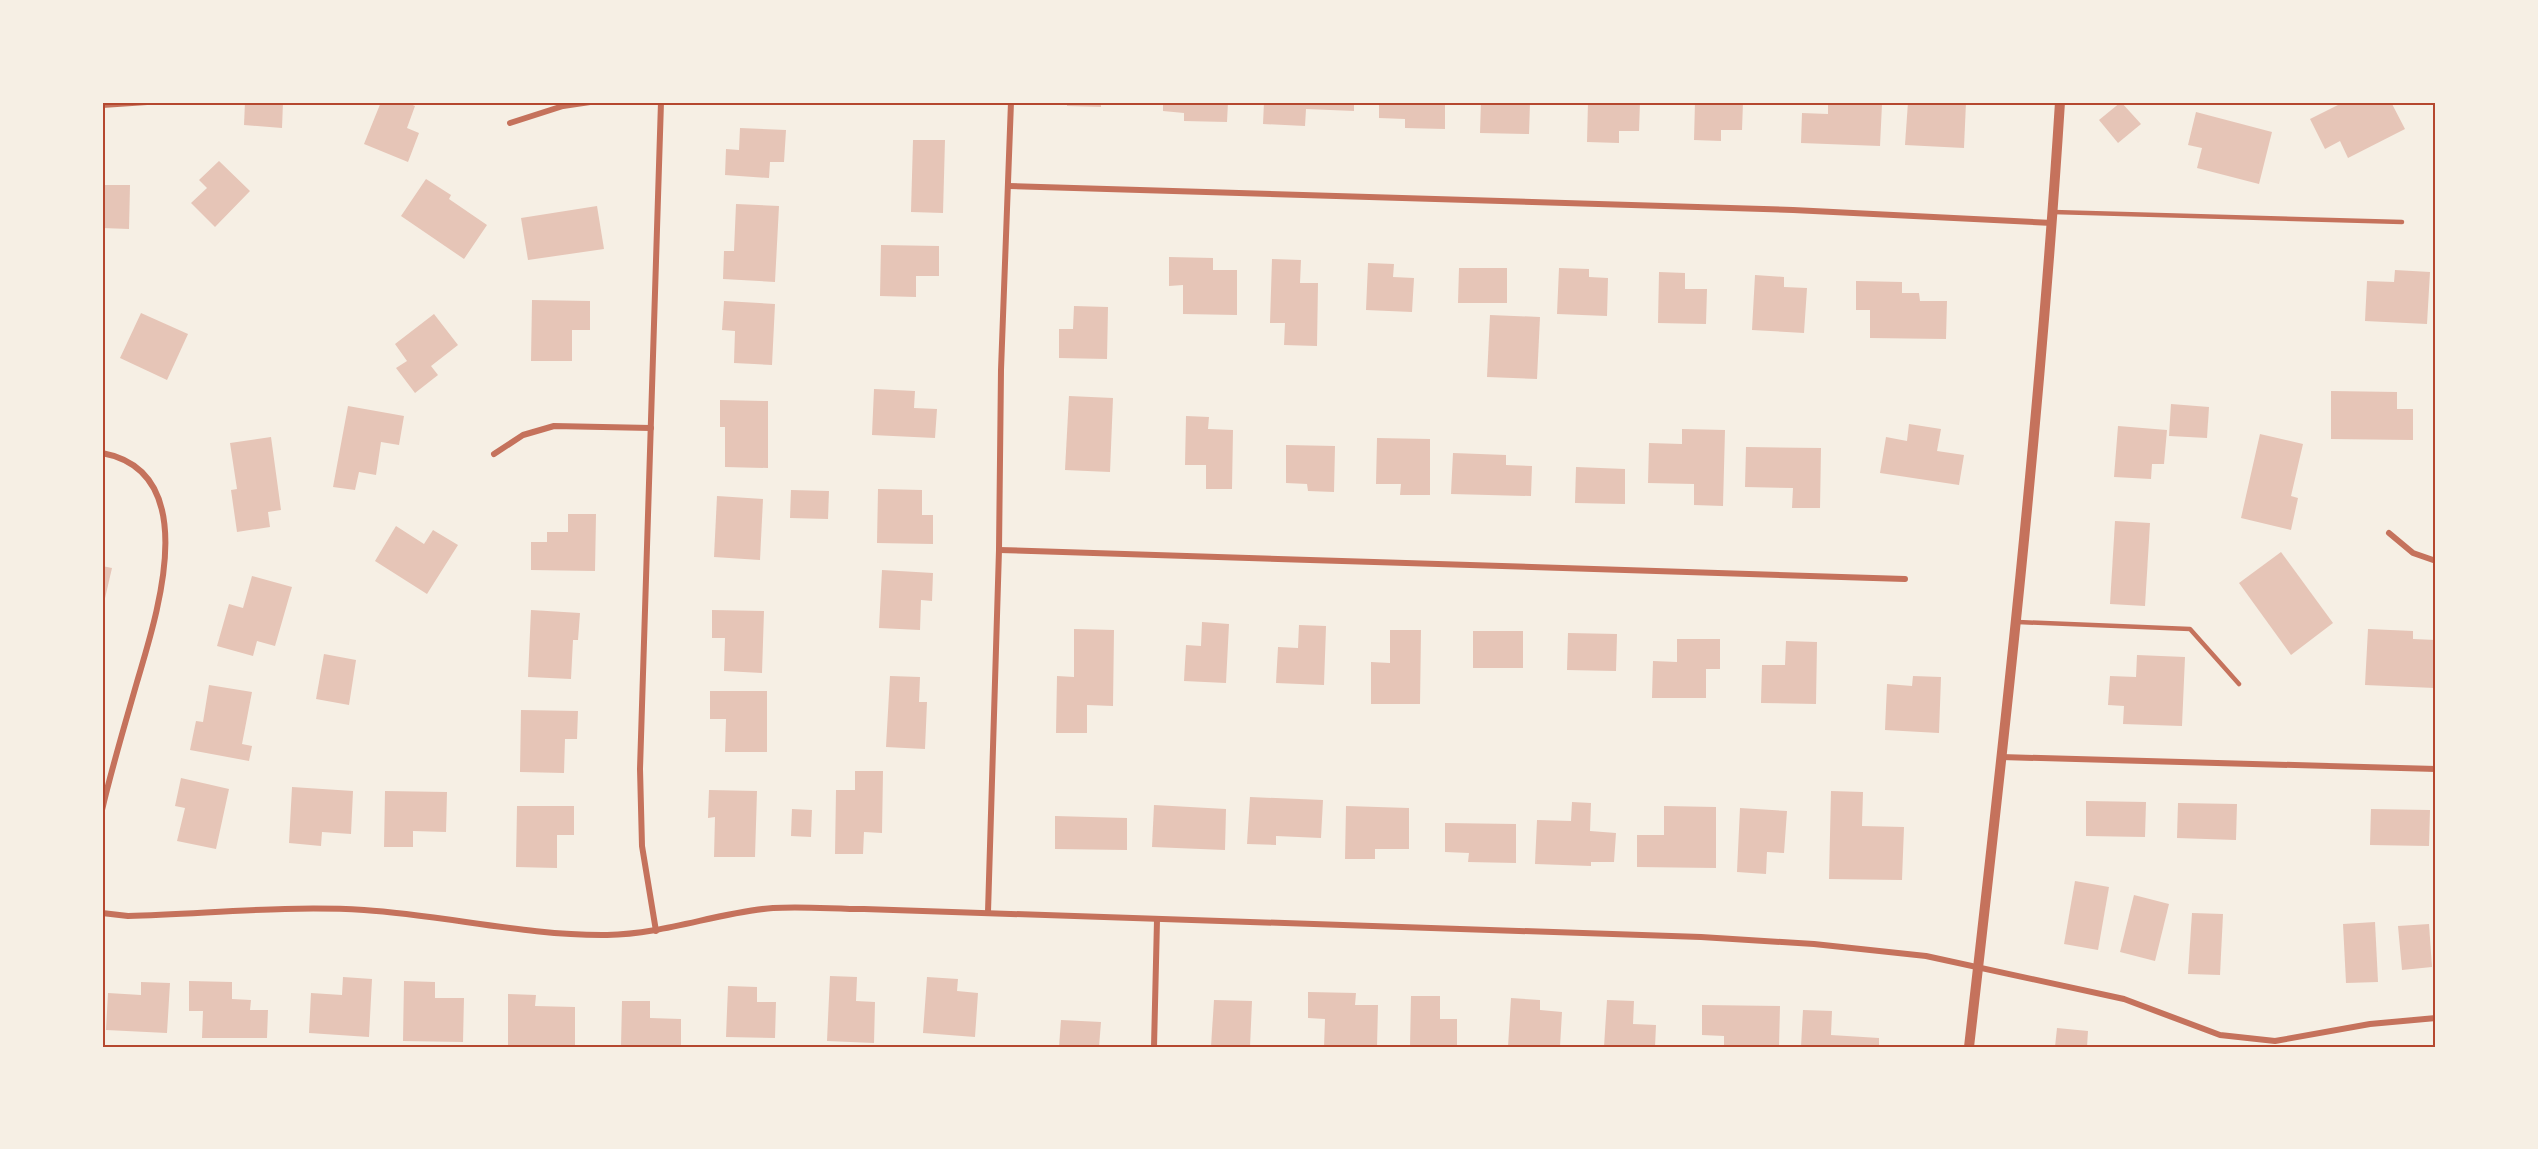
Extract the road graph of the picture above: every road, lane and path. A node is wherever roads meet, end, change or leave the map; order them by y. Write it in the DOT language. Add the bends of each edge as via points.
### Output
graph roads {
  1 [pos="147,102"];
  2 [pos="590,102"];
  3 [pos="662,102"];
  4 [pos="1011,102"];
  5 [pos="2060,102"];
  6 [pos="102,105"];
  7 [pos="510,123"];
  8 [pos="1009,186"];
  9 [pos="2052,218"];
  10 [pos="2402,222"];
  11 [pos="651,428"];
  12 [pos="102,453"];
  13 [pos="494,454"];
  14 [pos="2389,533"];
  15 [pos="999,550"];
  16 [pos="2436,561"];
  17 [pos="1905,579"];
  18 [pos="2014,622"];
  19 [pos="2239,684"];
  20 [pos="2001,757"];
  21 [pos="2436,769"];
  22 [pos="102,810"];
  23 [pos="988,912"];
  24 [pos="102,913"];
  25 [pos="1157,920"];
  26 [pos="656,930"];
  27 [pos="1978,966"];
  28 [pos="2436,1018"];
  29 [pos="1154,1047"];
  30 [pos="1969,1047"];
  1 -- 6 [label="street"];
  2 -- 7 [label="street"];
  3 -- 11 [label="street"];
  4 -- 8 [label="street"];
  5 -- 9 [label="street"];
  8 -- 9 [label="street"];
  8 -- 15 [label="street"];
  9 -- 10 [label="lane"];
  9 -- 18 [label="street"];
  11 -- 13 [label="street" via="554,426 523,435"];
  11 -- 26 [label="street" via="640,769 642,846"];
  12 -- 22 [label="street" via="144,472 159,502 166,534 164,579"];
  14 -- 16 [label="street" via="2413,553"];
  15 -- 17 [label="street"];
  15 -- 23 [label="street"];
  18 -- 19 [label="lane" via="2190,628"];
  18 -- 20 [label="street"];
  20 -- 21 [label="street"];
  20 -- 27 [label="street"];
  23 -- 25 [label="street"];
  23 -- 26 [label="street" via="772,908"];
  24 -- 26 [label="street" via="140,916 323,908 438,916 560,933 608,935"];
  25 -- 27 [label="street" via="1701,937 1911,953"];
  25 -- 29 [label="street"];
  27 -- 28 [label="street" via="2124,999 2220,1035 2275,1041 2370,1024"];
  27 -- 30 [label="street"];
}
